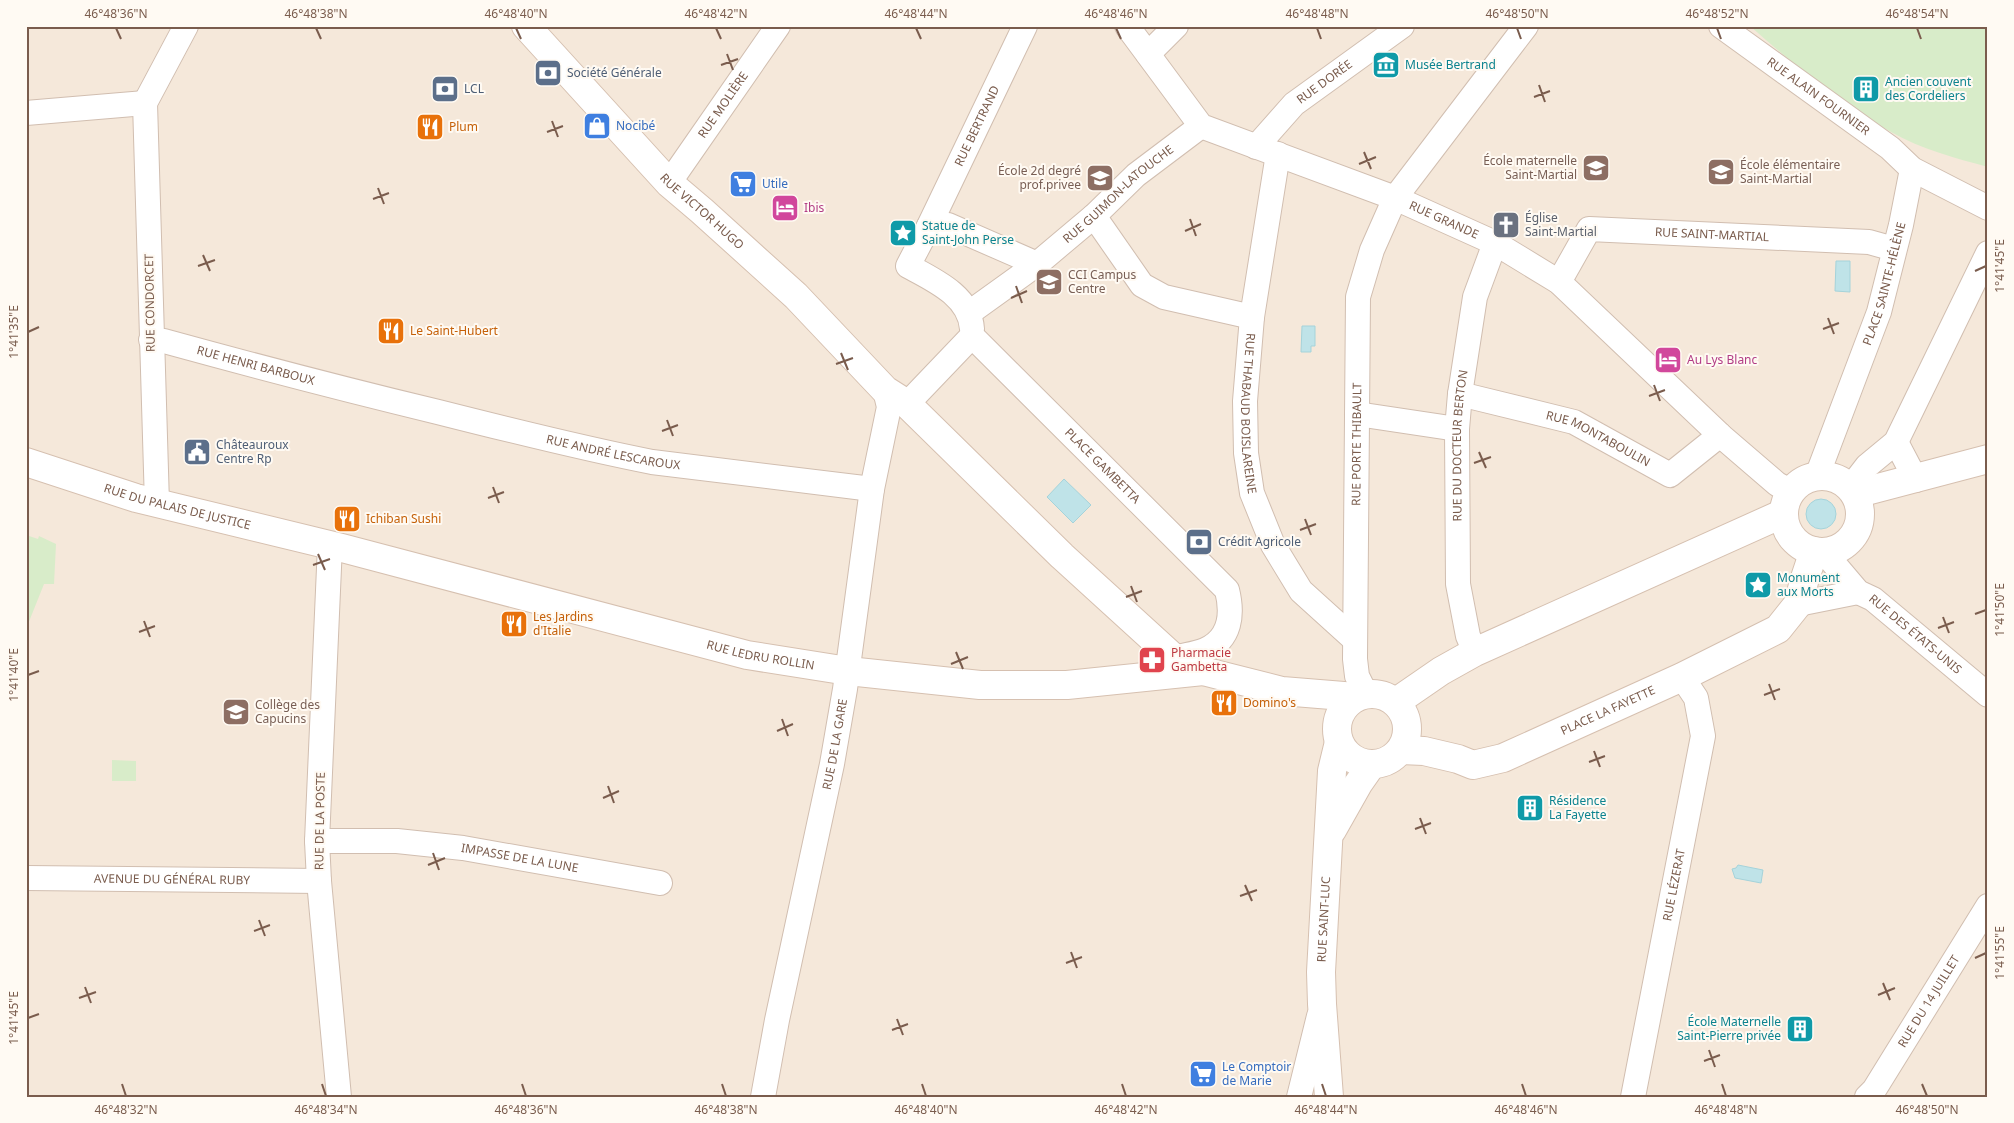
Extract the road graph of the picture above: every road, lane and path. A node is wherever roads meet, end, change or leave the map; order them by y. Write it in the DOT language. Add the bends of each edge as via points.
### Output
graph roads {
  1 [pos="186,26"];
  2 [pos="526,26"];
  3 [pos="778,26"];
  4 [pos="1025,26"];
  5 [pos="1127,26"];
  6 [pos="1176,26"];
  7 [pos="1402,26"];
  8 [pos="1526,26"];
  9 [pos="1721,26"];
  10 [pos="1148,54"];
  11 [pos="145,103"];
  12 [pos="26,113"];
  13 [pos="1201,126"];
  14 [pos="1267,151"];
  15 [pos="1912,169"];
  16 [pos="669,183"];
  17 [pos="1395,198"];
  18 [pos="1988,208"];
  19 [pos="1094,216"];
  20 [pos="929,226"];
  21 [pos="1495,242"];
  22 [pos="1894,249"];
  23 [pos="1988,253"];
  24 [pos="1037,264"];
  25 [pos="1559,282"];
  26 [pos="978,306"];
  27 [pos="1252,317"];
  28 [pos="972,336"];
  29 [pos="151,340"];
  30 [pos="360,393"];
  31 [pos="1460,394"];
  32 [pos="896,397"];
  33 [pos="1357,414"];
  34 [pos="1457,430"];
  35 [pos="1720,435"];
  36 [pos="1896,442"];
  37 [pos="1988,459"];
  38 [pos="26,462"];
  39 [pos="1988,472"];
  40 [pos="1817,476"];
  41 [pos="1916,480"];
  42 [pos="872,488"];
  43 [pos="1855,500"];
  44 [pos="1788,502"];
  45 [pos="157,504"];
  46 [pos="330,545"];
  47 [pos="1819,551"];
  48 [pos="1858,592"];
  49 [pos="1798,604"];
  50 [pos="1354,639"];
  51 [pos="1475,652"];
  52 [pos="1174,658"];
  53 [pos="1203,670"];
  54 [pos="848,671"];
  55 [pos="1682,677"];
  56 [pos="1282,691"];
  57 [pos="1361,695"];
  58 [pos="1988,695"];
  59 [pos="1396,702"];
  60 [pos="1338,733"];
  61 [pos="1401,750"];
  62 [pos="1372,764"];
  63 [pos="1329,836"];
  64 [pos="318,841"];
  65 [pos="26,878"];
  66 [pos="320,882"];
  67 [pos="660,883"];
  68 [pos="1988,906"];
  69 [pos="1322,1004"];
  70 [pos="1328,1084"];
  71 [pos="339,1097"];
  72 [pos="764,1097"];
  73 [pos="1299,1097"];
  74 [pos="1335,1097"];
  75 [pos="1633,1097"];
  76 [pos="1867,1097"];
  1 -- 11 [label="street"];
  2 -- 16 [label="main road, RUE VICTOR HUGO"];
  3 -- 16 [label="street, RUE MOLIÈRE"];
  4 -- 20 [label="street, RUE BERTRAND"];
  5 -- 10 [label="street"];
  6 -- 10 [label="street"];
  7 -- 14 [label="street, RUE DORÉE" via="1294,104"];
  8 -- 17 [label="street, RUE PORTE THIBAULT"];
  9 -- 15 [label="street, RUE ALAIN FOURNIER" via="1890,148"];
  10 -- 13 [label="street"];
  11 -- 12 [label="street"];
  11 -- 29 [label="street, RUE CONDORCET"];
  13 -- 14 [label="street, RUE GRANDE"];
  13 -- 19 [label="street, RUE GUIMON-LATOUCHE" via="1136,175"];
  14 -- 17 [label="street, RUE GRANDE"];
  14 -- 27 [label="street, RUE THABAUD BOISLAREINE"];
  15 -- 18 [label="street"];
  15 -- 22 [label="street, PLACE SAINTE-HÉLÈNE"];
  16 -- 32 [label="main road, RUE VICTOR HUGO" via="796,296"];
  17 -- 21 [label="street, RUE GRANDE"];
  17 -- 33 [label="street, RUE PORTE THIBAULT" via="1372,250 1358,297"];
  19 -- 24 [label="street, RUE GUIMON-LATOUCHE"];
  19 -- 27 [label="street" via="1142,285 1164,298"];
  20 -- 24 [label="street" via="948,225"];
  20 -- 26 [label="street, RUE BERTRAND" via="908,266 966,306"];
  21 -- 25 [label="street, RUE GRANDE"];
  21 -- 31 [label="street, RUE DU DOCTEUR BERTON" via="1475,297"];
  22 -- 25 [label="street, RUE SAINT-MARTIAL" via="1869,242 1589,229"];
  22 -- 40 [label="street, PLACE SAINTE-HÉLÈNE" via="1879,312"];
  23 -- 36 [label="street"];
  24 -- 26 [label="street, RUE GUIMON-LATOUCHE"];
  25 -- 35 [label="street, RUE GRANDE"];
  26 -- 28 [label="street"];
  27 -- 50 [label="street, RUE THABAUD BOISLAREINE" via="1246,453 1252,493 1273,545 1301,592"];
  28 -- 32 [label="street"];
  28 -- 52 [label="street, PLACE GAMBETTA" via="1227,590 1231,615 1229,625 1219,639 1206,649"];
  29 -- 30 [label="street, RUE HENRI BARBOUX"];
  29 -- 45 [label="street, RUE CONDORCET"];
  30 -- 42 [label="street, RUE ANDRÉ LESCAROUX" via="576,447 652,462"];
  31 -- 34 [label="street, RUE DU DOCTEUR BERTON"];
  31 -- 35 [label="street, RUE MONTABOULIN" via="1574,422 1670,475"];
  32 -- 42 [label="street, RUE DE LA GARE" via="889,407"];
  32 -- 52 [label="main road"];
  33 -- 34 [label="street"];
  33 -- 50 [label="street, RUE PORTE THIBAULT"];
  34 -- 51 [label="street, RUE DU DOCTEUR BERTON" via="1458,584 1468,636"];
  35 -- 44 [label="street, RUE GRANDE" via="1777,484"];
  36 -- 41 [label="street"];
  36 -- 43 [label="street" via="1867,466"];
  37 -- 41 [label="main road"];
  38 -- 45 [label="main road, RUE DU PALAIS DE JUSTICE"];
  39 -- 43 [label="main road" via="1906,498"];
  40 -- 43 [label="main road" via="1835,478"];
  40 -- 44 [label="main road" via="1798,484"];
  41 -- 43 [label="main road"];
  42 -- 54 [label="street, RUE DE LA GARE"];
  43 -- 47 [label="main road" via="1855,532 1834,550"];
  44 -- 47 [label="main road" via="1788,528 1796,541"];
  44 -- 51 [label="main road"];
  45 -- 46 [label="main road, RUE DU PALAIS DE JUSTICE"];
  46 -- 54 [label="main road, RUE LEDRU ROLLIN" via="747,655"];
  46 -- 64 [label="street, RUE DE LA POSTE"];
  47 -- 48 [label="street, RUE DES ÉTATS-UNIS"];
  47 -- 49 [label="main road, PLACE LA FAYETTE" via="1805,578"];
  48 -- 49 [label="street"];
  48 -- 58 [label="street, RUE DES ÉTATS-UNIS" via="1873,599"];
  49 -- 55 [label="main road, PLACE LA FAYETTE" via="1778,628"];
  50 -- 57 [label="street, RUE PORTE THIBAULT"];
  51 -- 59 [label="main road"];
  52 -- 53 [label="main road"];
  53 -- 54 [label="main road, RUE LEDRU ROLLIN" via="1067,685 980,685"];
  53 -- 56 [label="main road"];
  54 -- 72 [label="street, RUE DE LA GARE"];
  55 -- 61 [label="main road, PLACE LA FAYETTE" via="1503,758 1473,765 1424,751"];
  55 -- 75 [label="street, RUE LÉZERAT" via="1696,698 1703,736"];
  56 -- 57 [label="main road"];
  56 -- 60 [label="main road" via="1317,710"];
  57 -- 59 [label="main road" via="1377,693"];
  57 -- 60 [label="main road" via="1346,704 1340,713"];
  59 -- 61 [label="main road" via="1408,730"];
  60 -- 62 [label="main road" via="1345,751 1352,758"];
  60 -- 63 [label="main road, RUE SAINT-LUC" via="1332,771"];
  61 -- 62 [label="main road" via="1393,758"];
  62 -- 63 [label="main road, RUE SAINT-LUC"];
  63 -- 69 [label="main road, RUE SAINT-LUC"];
  64 -- 66 [label="street, RUE DE LA POSTE"];
  64 -- 67 [label="street, IMPASSE DE LA LUNE" via="397,841 463,848"];
  65 -- 66 [label="street, AVENUE DU GÉNÉRAL RUBY"];
  66 -- 71 [label="street, RUE DE LA POSTE"];
  68 -- 76 [label="street, RUE DU 14 JUILLET"];
  69 -- 70 [label="main road, RUE SAINT-LUC"];
  69 -- 73 [label="street, RUE SAINT-LUC"];
  70 -- 74 [label="main road, RUE SAINT-LUC"];
}
